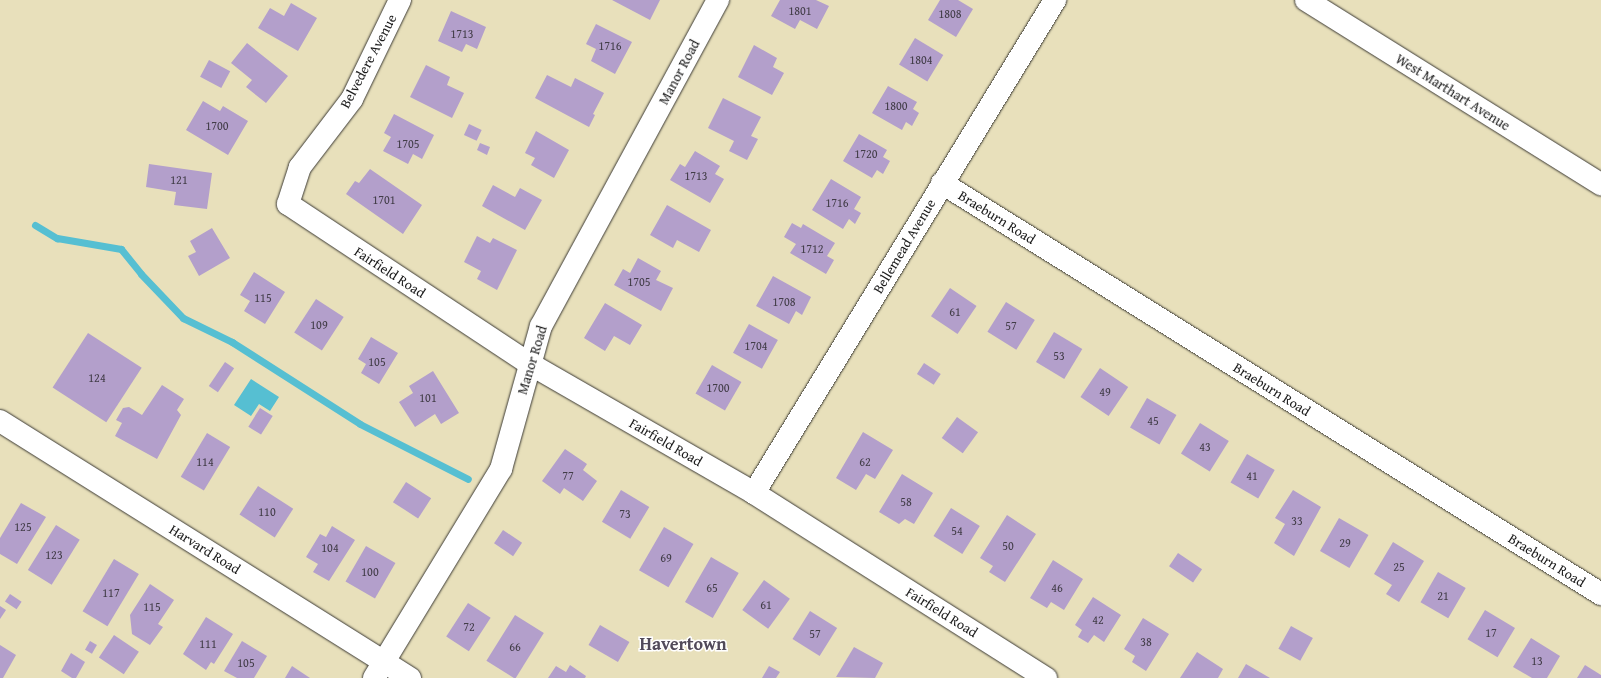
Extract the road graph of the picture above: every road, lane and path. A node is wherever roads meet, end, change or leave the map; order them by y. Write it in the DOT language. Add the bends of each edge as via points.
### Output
graph roads {
  1 [pos="400,0"];
  2 [pos="718,0"];
  3 [pos="1055,0"];
  4 [pos="1306,0"];
  5 [pos="942,183"];
  6 [pos="1601,184"];
  7 [pos="288,204"];
  8 [pos="530,364"];
  9 [pos="0,421"];
  10 [pos="754,493"];
  11 [pos="1601,594"];
  12 [pos="380,670"];
  13 [pos="410,678"];
  14 [pos="1046,678"];
  1 -- 7 [label="street, Belvedere Avenue" via="352,99 300,167"];
  2 -- 8 [label="street, Manor Road" via="541,326"];
  3 -- 5 [label="street, Bellemead Avenue"];
  4 -- 6 [label="street, West Marthart Avenue"];
  5 -- 10 [label="street, Bellemead Avenue"];
  5 -- 11 [label="street, Braeburn Road"];
  7 -- 8 [label="street, Fairfield Road"];
  8 -- 10 [label="street, Fairfield Road"];
  8 -- 12 [label="street, Manor Road" via="501,469"];
  9 -- 12 [label="street, Harvard Road"];
  10 -- 14 [label="street, Fairfield Road"];
  12 -- 13 [label="street, Harvard Road"];
}
